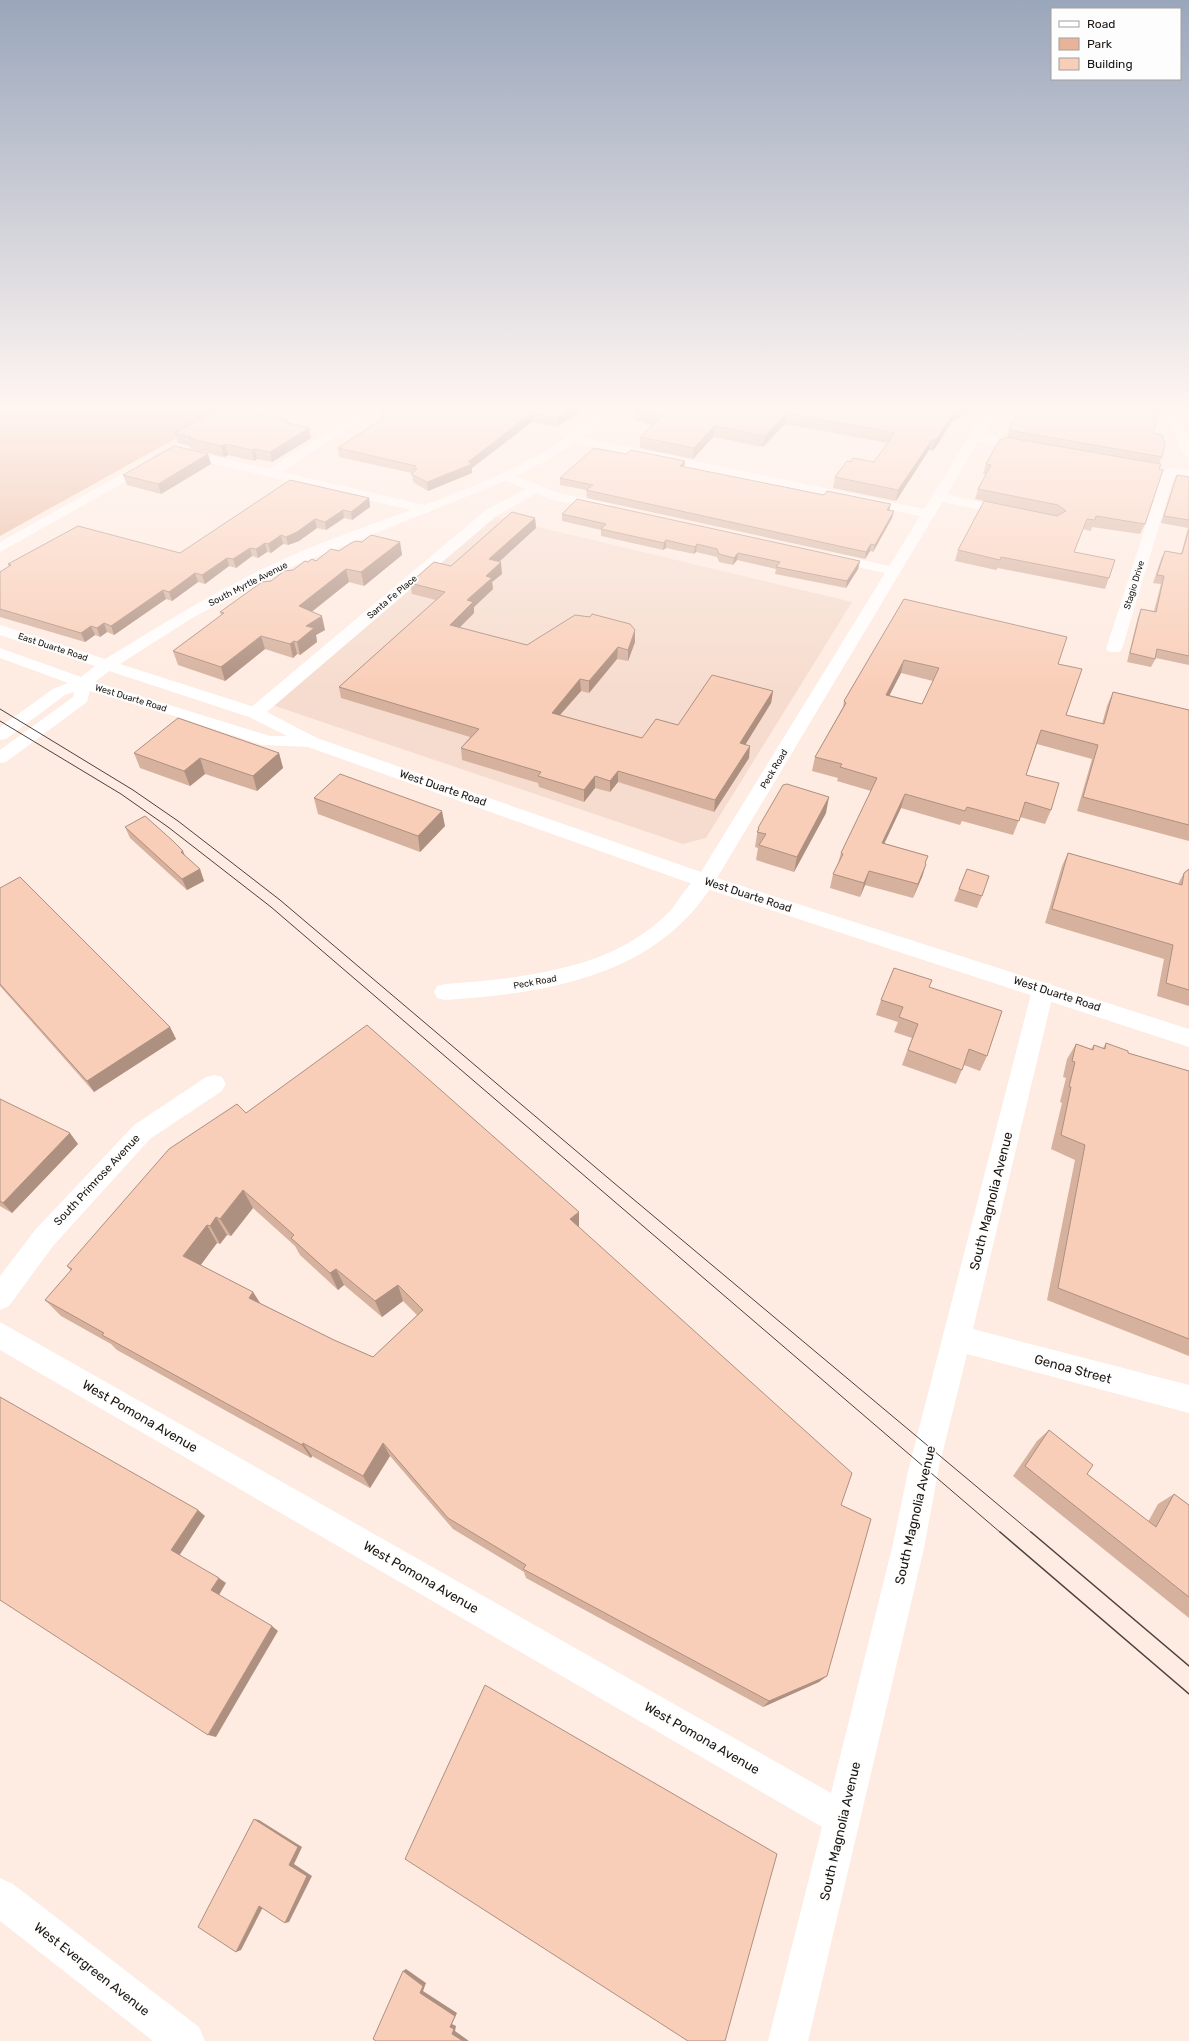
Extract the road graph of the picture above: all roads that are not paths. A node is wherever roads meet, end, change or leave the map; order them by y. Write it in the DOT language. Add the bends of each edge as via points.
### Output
graph roads {
  1 [pos="86,499"];
  2 [pos="383,499"];
  3 [pos="448,499"];
  4 [pos="516,499"];
  5 [pos="569,499"];
  6 [pos="859,499"];
  7 [pos="938,499"];
  8 [pos="950,499"];
  9 [pos="1161,499"];
  10 [pos="424,509"];
  11 [pos="617,510"];
  12 [pos="929,514"];
  13 [pos="1023,514"];
  14 [pos="0,548"];
  15 [pos="819,555"];
  16 [pos="894,571"];
  17 [pos="0,630"];
  18 [pos="1114,649"];
  19 [pos="0,653"];
  20 [pos="107,665"];
  21 [pos="83,682"];
  22 [pos="255,713"];
  23 [pos="0,735"];
  24 [pos="311,742"];
  25 [pos="0,758"];
  26 [pos="705,881"];
  27 [pos="1043,990"];
  28 [pos="445,992"];
  29 [pos="1189,1038"];
  30 [pos="214,1084"];
  31 [pos="0,1297"];
  32 [pos="0,1335"];
  33 [pos="958,1338"];
  34 [pos="1189,1399"];
  35 [pos="842,1818"];
  36 [pos="0,1897"];
  37 [pos="185,2041"];
  38 [pos="788,2041"];
  1 -- 14 [label="street"];
  2 -- 10 [label="street"];
  3 -- 10 [label="street, South Myrtle Avenue"];
  4 -- 22 [label="street, Santa Fe Place" via="491,513"];
  5 -- 11 [label="street"];
  6 -- 12 [label="street"];
  7 -- 12 [label="street, Peck Road"];
  8 -- 13 [label="street"];
  9 -- 18 [label="street, Stagio Drive"];
  10 -- 20 [label="street, South Myrtle Avenue" via="276,568 187,615"];
  12 -- 16 [label="street, Peck Road"];
  15 -- 16 [label="street"];
  16 -- 26 [label="street, Peck Road"];
  17 -- 20 [label="street, East Duarte Road"];
  19 -- 21 [label="street, West Duarte Road"];
  20 -- 21 [label="street, South Myrtle Avenue"];
  20 -- 22 [label="street, West Duarte Road"];
  21 -- 23 [label="street, South Myrtle Avenue" via="59,692"];
  21 -- 24 [label="street, West Duarte Road" via="117,695 180,712 268,741"];
  21 -- 25 [label="street" via="82,699"];
  22 -- 24 [label="street, West Duarte Road"];
  24 -- 26 [label="street, West Duarte Road"];
  26 -- 27 [label="street, West Duarte Road"];
  26 -- 28 [label="street, Peck Road" via="680,912 656,935 625,953 585,970 547,981 488,990"];
  27 -- 29 [label="street, West Duarte Road"];
  27 -- 33 [label="street, South Magnolia Avenue"];
  30 -- 31 [label="street, South Primrose Avenue" via="142,1132 44,1238"];
  32 -- 35 [label="street, West Pomona Avenue"];
  33 -- 34 [label="street, Genoa Street"];
  33 -- 35 [label="street, South Magnolia Avenue" via="924,1467 908,1548"];
  35 -- 38 [label="street, South Magnolia Avenue"];
  36 -- 37 [label="street, West Evergreen Avenue"];
}
